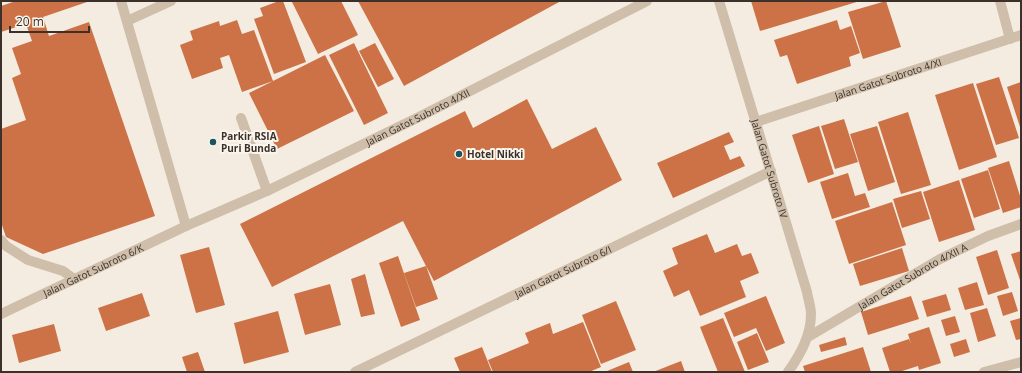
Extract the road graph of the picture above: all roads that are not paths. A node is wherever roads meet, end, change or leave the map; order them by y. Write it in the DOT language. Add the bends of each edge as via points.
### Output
graph roads {
  1 [pos="121,1"];
  2 [pos="171,1"];
  3 [pos="647,1"];
  4 [pos="719,1"];
  5 [pos="1000,1"];
  6 [pos="127,21"];
  7 [pos="1021,36"];
  8 [pos="1010,39"];
  9 [pos="241,118"];
  10 [pos="756,122"];
  11 [pos="771,171"];
  12 [pos="267,191"];
  13 [pos="1021,224"];
  14 [pos="186,226"];
  15 [pos="1,240"];
  16 [pos="74,279"];
  17 [pos="1,314"];
  18 [pos="808,337"];
  19 [pos="1021,362"];
  20 [pos="356,372"];
  21 [pos="789,372"];
  22 [pos="984,372"];
  1 -- 6 [label="street"];
  2 -- 6 [label="street"];
  3 -- 12 [label="street, Jalan Gatot Subroto 4/XII"];
  4 -- 10 [label="street, Jalan Gatot Subroto IV"];
  5 -- 8 [label="street"];
  6 -- 14 [label="street"];
  7 -- 8 [label="street, Jalan Gatot Subroto 4/XI"];
  8 -- 10 [label="street, Jalan Gatot Subroto 4/XI"];
  9 -- 12 [label="street"];
  10 -- 11 [label="street, Jalan Gatot Subroto IV"];
  11 -- 18 [label="street, Jalan Gatot Subroto IV" via="807,292 811,314"];
  11 -- 20 [label="street, Jalan Gatot Subroto 6/I"];
  12 -- 14 [label="street, Jalan Gatot Subroto 4/XII"];
  13 -- 18 [label="street, Jalan Gatot Subroto 4/XII A" via="988,236 940,259"];
  14 -- 16 [label="street, Jalan Gatot Subroto 6/K"];
  15 -- 16 [label="street" via="28,260 63,271"];
  16 -- 17 [label="street, Jalan Gatot Subroto 6/K"];
  18 -- 21 [label="street"];
  19 -- 22 [label="street"];
}
